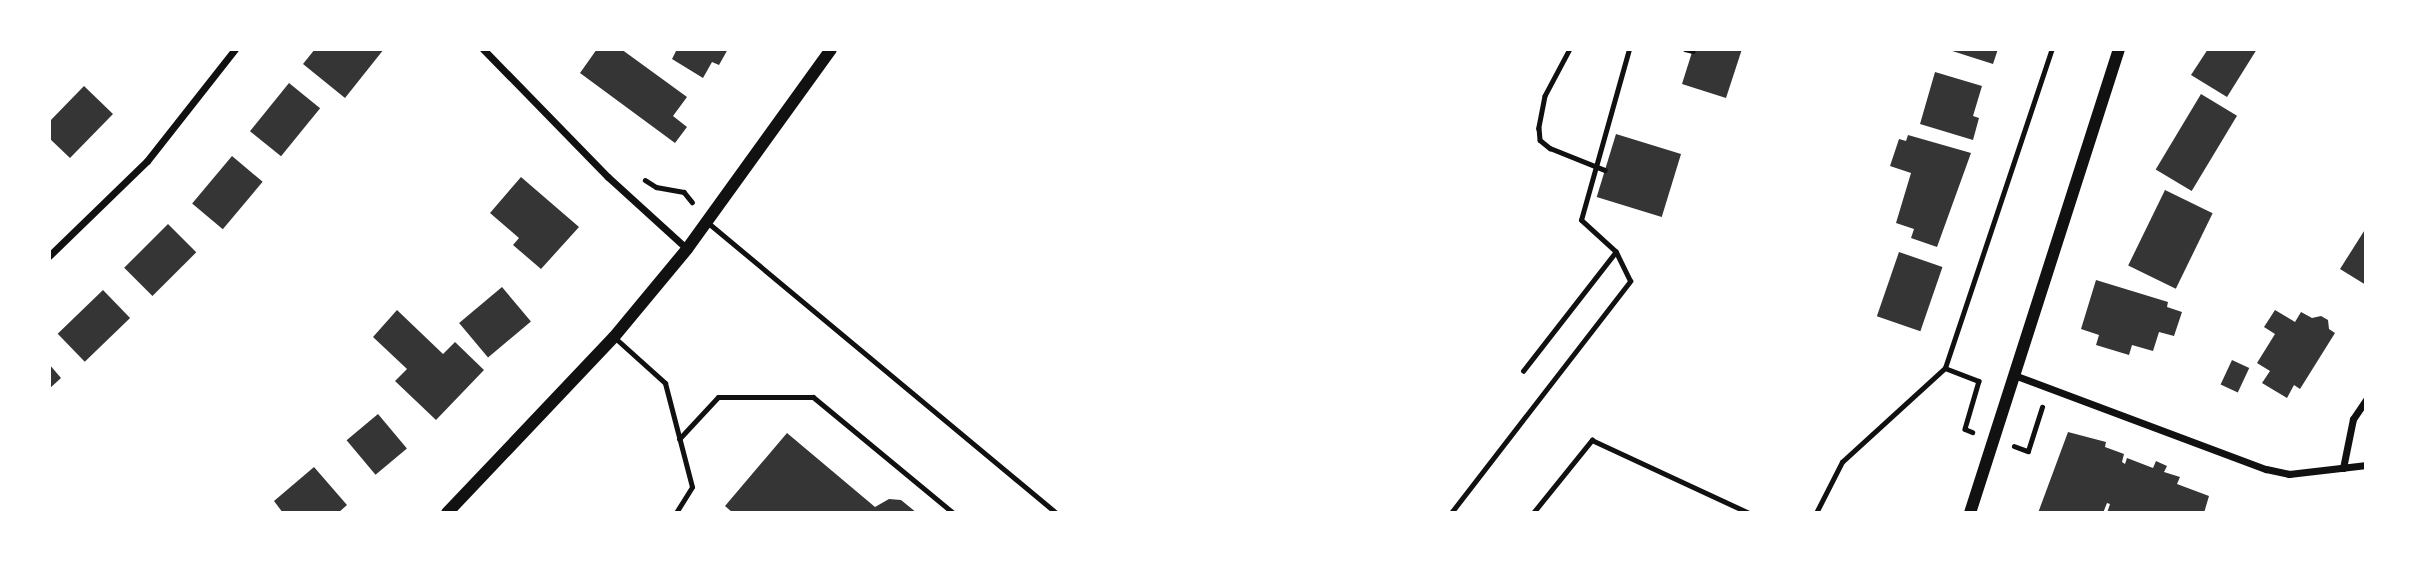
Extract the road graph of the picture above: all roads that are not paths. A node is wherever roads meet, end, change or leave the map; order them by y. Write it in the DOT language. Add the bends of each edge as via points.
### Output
graph roads {
  1 [pos="235,49"];
  2 [pos="483,49"];
  3 [pos="831,49"];
  4 [pos="2119,49"];
  5 [pos="707,222"];
  6 [pos="687,249"];
  7 [pos="49,256"];
  8 [pos="614,337"];
  9 [pos="2013,374"];
  10 [pos="2366,400"];
  11 [pos="680,439"];
  12 [pos="2366,465"];
  13 [pos="2343,468"];
  14 [pos="447,513"];
  15 [pos="676,513"];
  16 [pos="953,513"];
  17 [pos="1056,513"];
  18 [pos="1970,513"];
  1 -- 7 [label="street" via="148,161"];
  2 -- 6 [label="street" via="608,177"];
  3 -- 5 [label="street"];
  4 -- 9 [label="street"];
  5 -- 6 [label="street"];
  5 -- 17 [label="lane"];
  6 -- 8 [label="street"];
  8 -- 11 [label="lane" via="665,383"];
  8 -- 14 [label="street"];
  9 -- 13 [label="street" via="2266,469 2289,474"];
  9 -- 18 [label="street"];
  10 -- 13 [label="street" via="2353,419"];
  11 -- 15 [label="lane" via="692,487"];
  11 -- 16 [label="lane" via="718,397 813,397"];
  12 -- 13 [label="street"];
}
